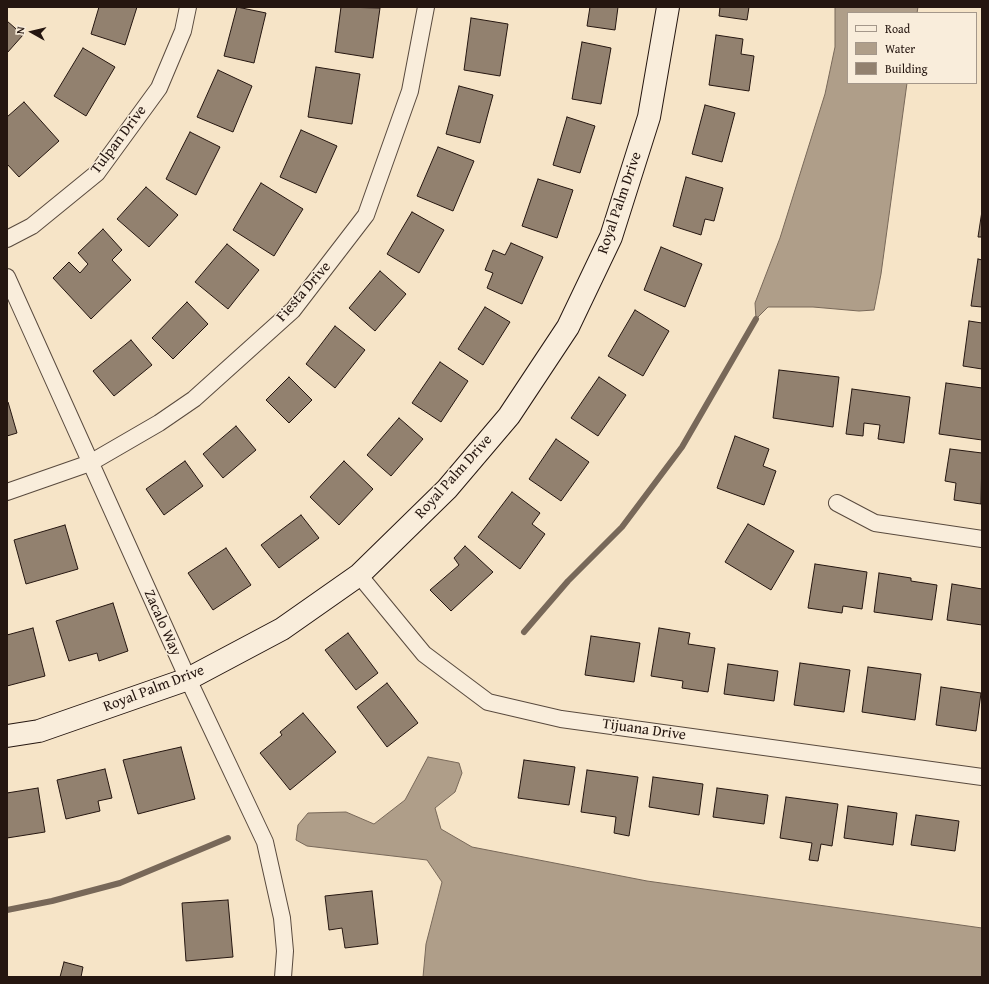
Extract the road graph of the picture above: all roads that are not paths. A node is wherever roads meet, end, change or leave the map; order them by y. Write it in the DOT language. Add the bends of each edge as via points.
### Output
graph roads {
  1 [pos="188,7"];
  2 [pos="426,7"];
  3 [pos="668,7"];
  4 [pos="7,239"];
  5 [pos="7,277"];
  6 [pos="90,463"];
  7 [pos="7,492"];
  8 [pos="837,502"];
  9 [pos="982,539"];
  10 [pos="359,574"];
  11 [pos="188,679"];
  12 [pos="7,736"];
  13 [pos="982,777"];
  14 [pos="283,977"];
  1 -- 4 [label="street, Tulpan Drive" via="183,31 158,88 97,173 32,226"];
  2 -- 6 [label="street, Fiesta Drive" via="410,91 366,216 287,315 194,399 159,423"];
  3 -- 10 [label="street, Royal Palm Drive" via="646,125 611,237 568,327 509,416 447,488"];
  5 -- 6 [label="street, Zacalo Way"];
  6 -- 7 [label="street, Fiesta Drive"];
  6 -- 11 [label="street, Zacalo Way"];
  8 -- 9 [label="street" via="875,523"];
  10 -- 11 [label="street, Royal Palm Drive" via="282,629"];
  10 -- 13 [label="street, Tijuana Drive" via="424,654 488,702 561,719"];
  11 -- 12 [label="street, Royal Palm Drive" via="39,731"];
  11 -- 14 [label="street, Zacalo Way" via="265,842 282,918 285,951"];
}
